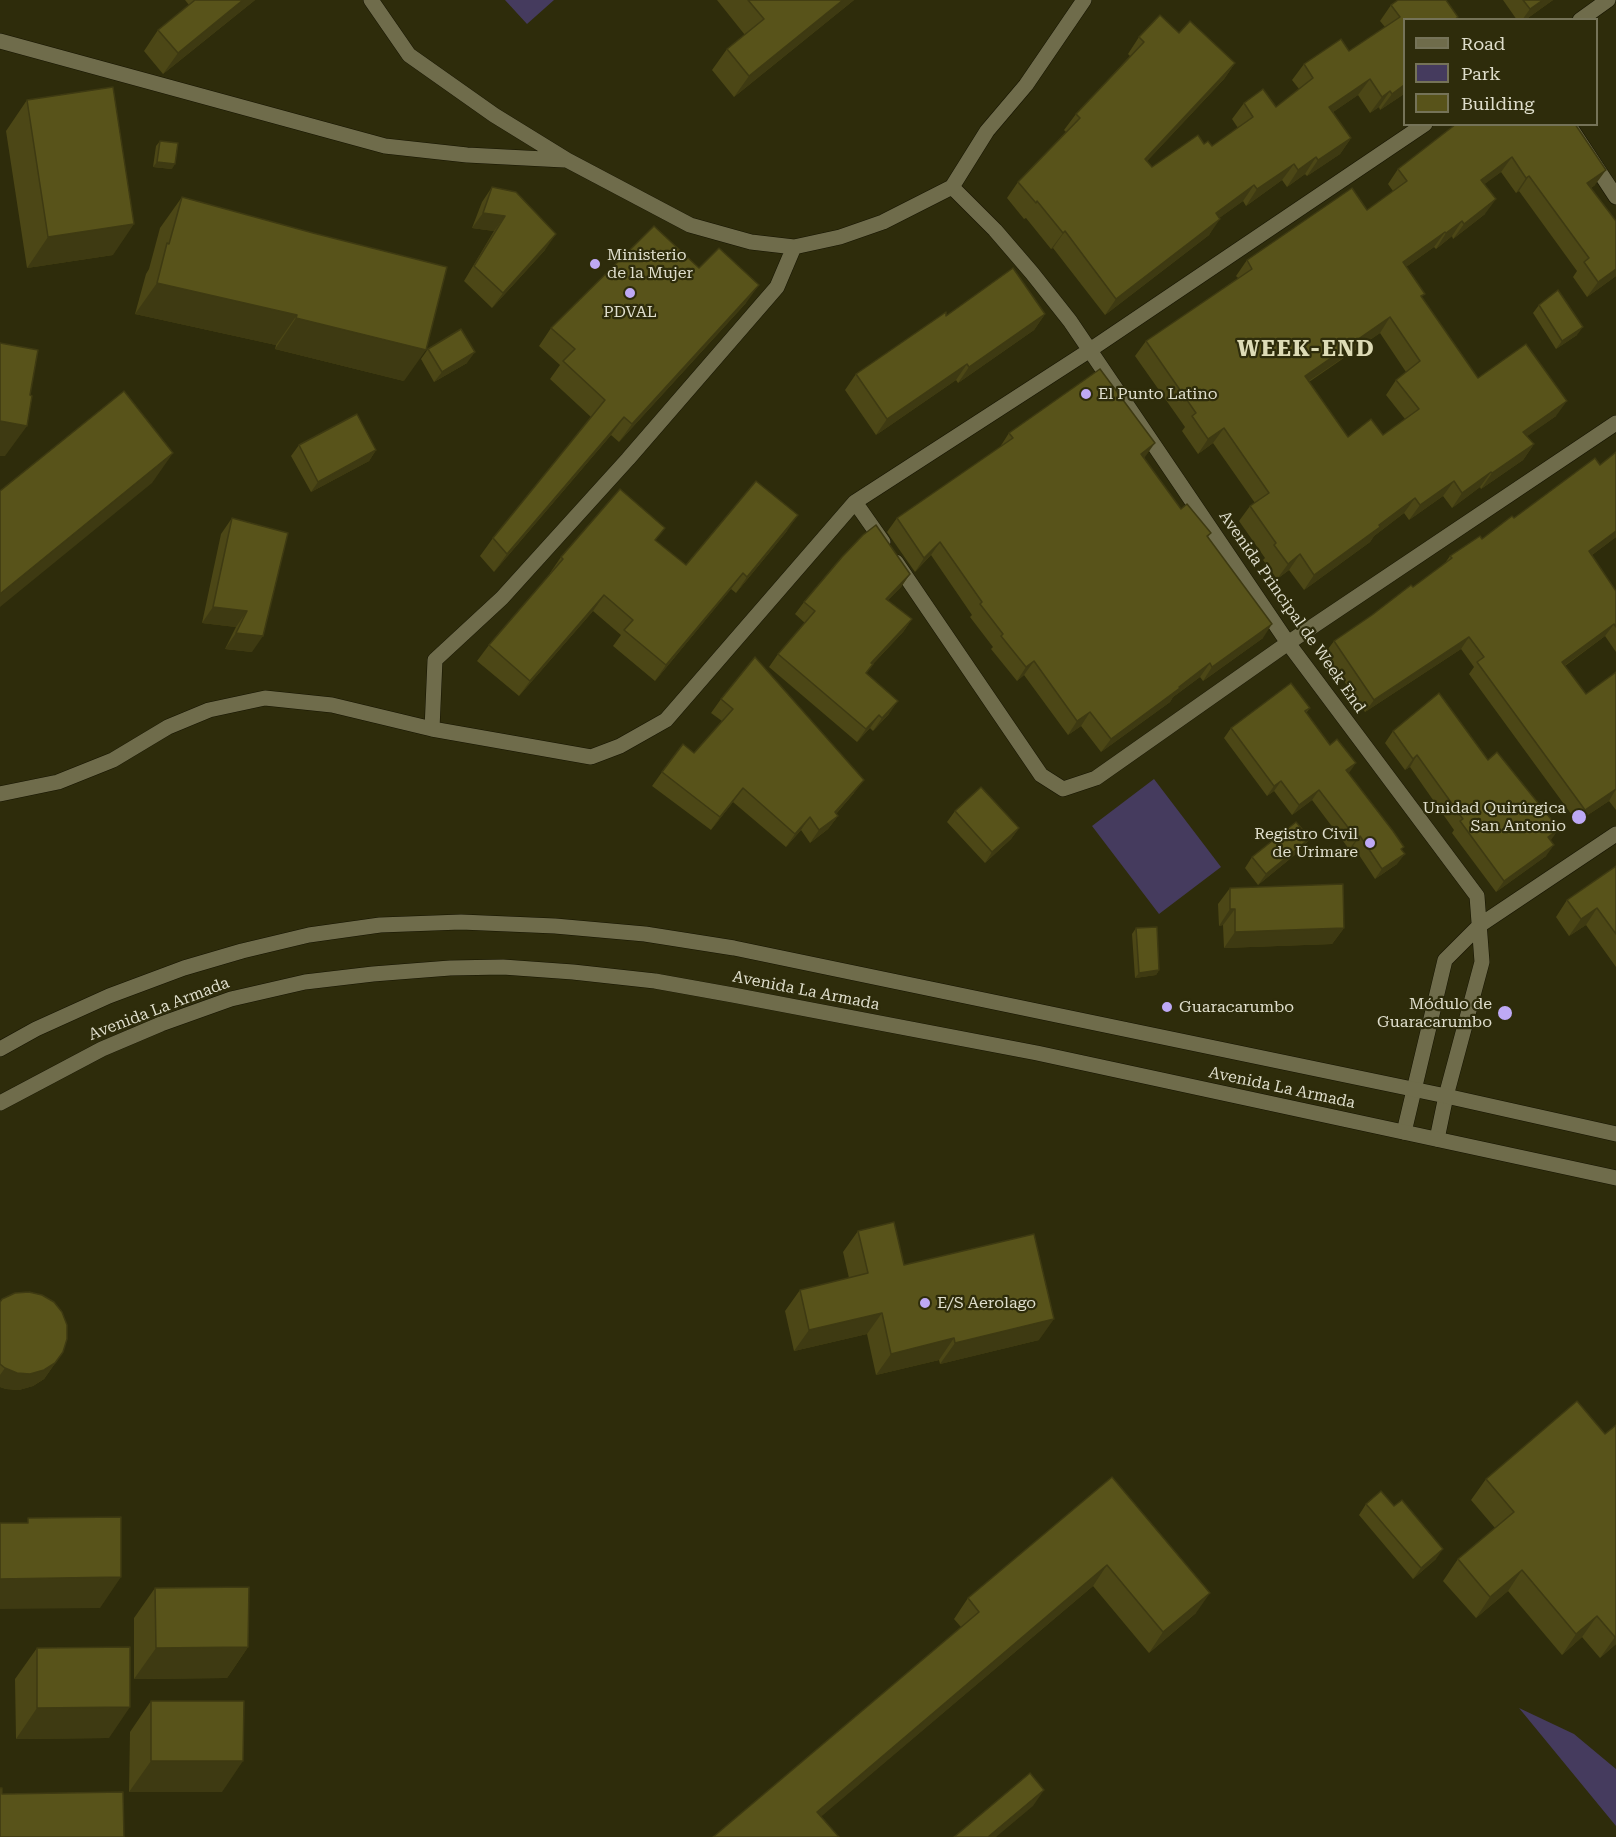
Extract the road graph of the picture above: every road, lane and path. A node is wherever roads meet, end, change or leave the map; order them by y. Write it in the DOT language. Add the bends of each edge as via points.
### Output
graph roads {
  1 [pos="371,0"];
  2 [pos="1084,0"];
  3 [pos="1608,0"];
  4 [pos="1583,18"];
  5 [pos="0,41"];
  6 [pos="1422,126"];
  7 [pos="1569,126"];
  8 [pos="567,160"];
  9 [pos="952,187"];
  10 [pos="1616,197"];
  11 [pos="794,247"];
  12 [pos="1090,350"];
  13 [pos="1616,423"];
  14 [pos="855,502"];
  15 [pos="1288,643"];
  16 [pos="432,729"];
  17 [pos="0,794"];
  18 [pos="1616,834"];
  19 [pos="1480,925"];
  20 [pos="0,1049"];
  21 [pos="1413,1090"];
  22 [pos="1446,1096"];
  23 [pos="0,1102"];
  24 [pos="1404,1132"];
  25 [pos="1616,1134"];
  26 [pos="1437,1139"];
  27 [pos="1616,1178"];
  1 -- 8 [label="street" via="409,56"];
  2 -- 9 [label="street" via="1026,85 987,131"];
  3 -- 4 [label="street"];
  5 -- 8 [label="street" via="386,146"];
  6 -- 12 [label="street"];
  7 -- 10 [label="street"];
  8 -- 11 [label="street" via="690,225 751,242"];
  9 -- 11 [label="street" via="883,222"];
  9 -- 12 [label="street, Avenida Principal de Week End" via="1032,273"];
  11 -- 16 [label="street" via="777,287 628,459 502,598 435,660"];
  12 -- 14 [label="street"];
  12 -- 15 [label="street, Avenida Principal de Week End"];
  13 -- 15 [label="street"];
  14 -- 15 [label="street" via="1041,775 1064,789 1096,778"];
  14 -- 16 [label="street" via="666,720 620,746 591,757"];
  15 -- 19 [label="street, Avenida Principal de Week End" via="1477,896"];
  16 -- 17 [label="street" via="332,705 265,698 209,710 178,722 113,760 58,782"];
  18 -- 19 [label="street"];
  19 -- 21 [label="street" via="1444,960"];
  19 -- 22 [label="street, Avenida Principal de Week End" via="1482,962"];
  20 -- 21 [label="street, Avenida La Armada" via="109,996 242,951 309,935 380,925 461,922 645,934 734,948"];
  21 -- 22 [label="street, Avenida La Armada"];
  21 -- 24 [label="street"];
  22 -- 25 [label="street, Avenida La Armada"];
  22 -- 26 [label="street, Avenida Principal de Week End"];
  23 -- 24 [label="street, Avenida La Armada" via="102,1049 231,999 305,982 361,975 504,967 655,981 733,995 1037,1053"];
  24 -- 26 [label="street, Avenida La Armada"];
  26 -- 27 [label="street, Avenida La Armada"];
}
